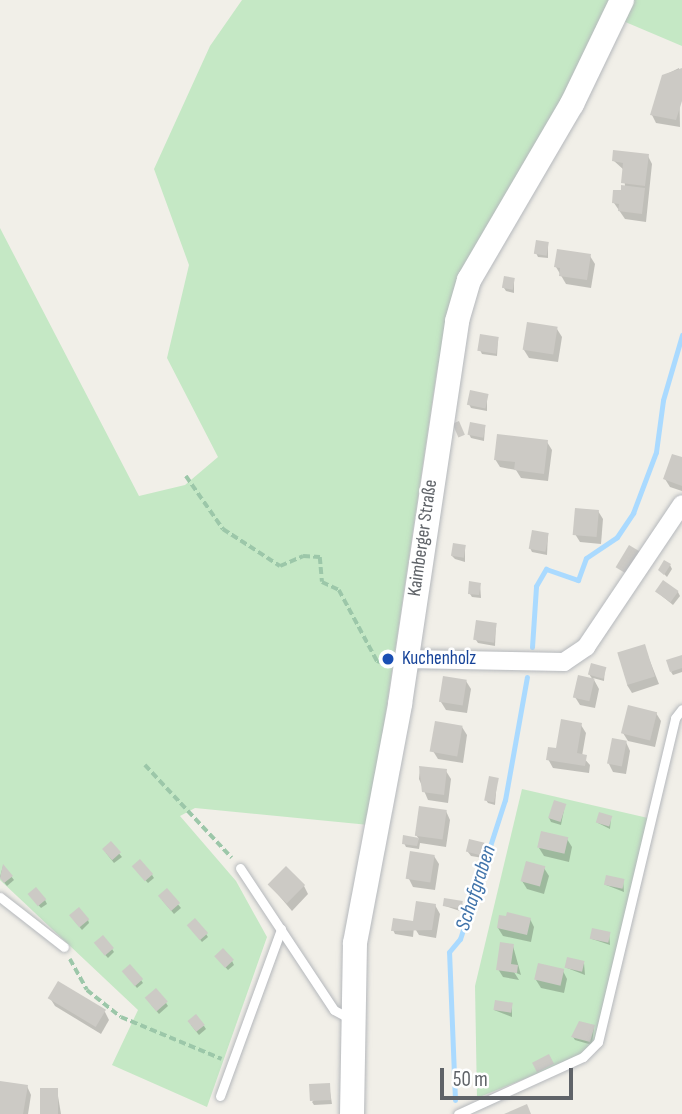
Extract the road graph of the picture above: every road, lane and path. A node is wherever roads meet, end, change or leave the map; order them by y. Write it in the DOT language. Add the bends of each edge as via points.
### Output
graph roads {
  1 [pos="622,0"];
  2 [pos="186,476"];
  3 [pos="682,504"];
  4 [pos="405,664"];
  5 [pos="682,709"];
  6 [pos="145,765"];
  7 [pos="240,868"];
  8 [pos="0,897"];
  9 [pos="281,929"];
  10 [pos="64,947"];
  11 [pos="351,1019"];
  12 [pos="232,1063"];
  13 [pos="220,1097"];
  14 [pos="352,1114"];
  15 [pos="458,1114"];
  1 -- 4 [label="main road, Kaimberger Straße" via="572,104 469,280 447,362"];
  2 -- 4 [label="path" via="223,529 280,566 303,555 320,557 322,582 339,590 377,661"];
  3 -- 4 [label="street" via="586,647 564,662"];
  4 -- 11 [label="main road, Kaimberger Straße" via="380,825 362,896"];
  5 -- 15 [label="lane" via="674,718 598,1042 583,1057"];
  6 -- 7 [label="path"];
  7 -- 9 [label="lane"];
  8 -- 10 [label="lane"];
  9 -- 11 [label="lane" via="334,1010"];
  9 -- 12 [label="lane"];
  10 -- 12 [label="path" via="87,990 121,1017"];
  11 -- 14 [label="main road, Kaimberger Straße"];
  12 -- 13 [label="lane"];
}
